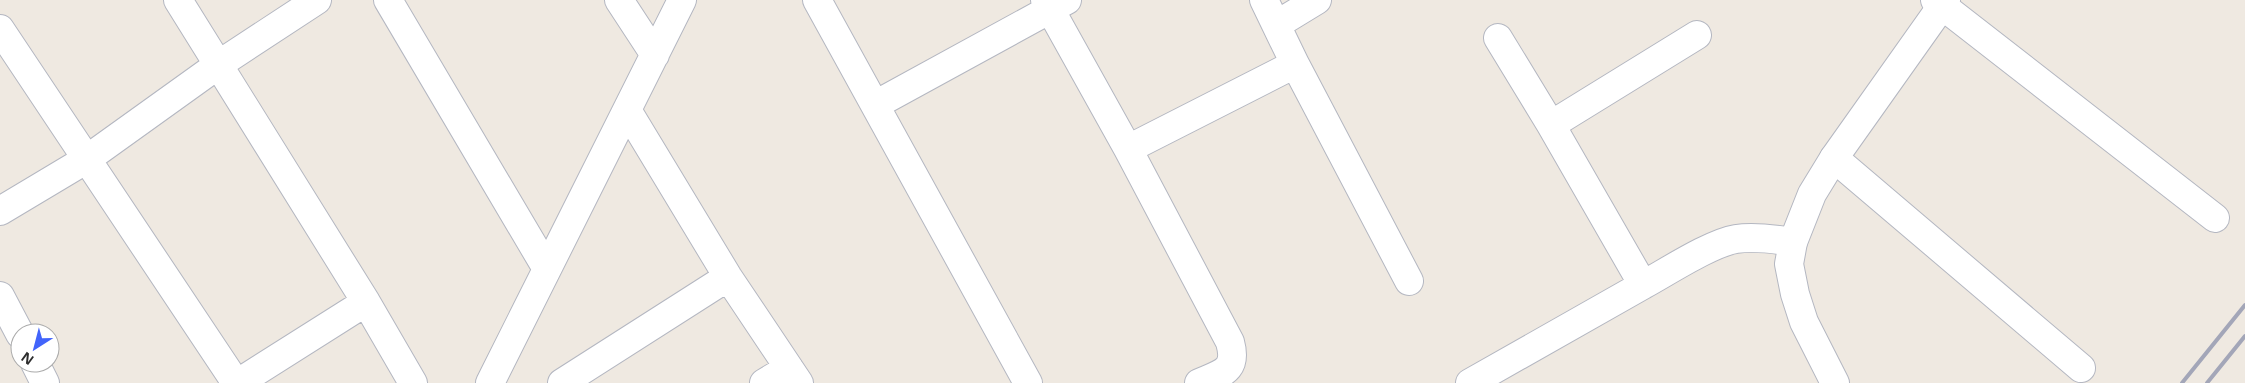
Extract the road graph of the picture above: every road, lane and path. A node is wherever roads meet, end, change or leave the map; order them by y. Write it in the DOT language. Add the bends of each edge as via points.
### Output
graph roads {
  1 [pos="178,0"];
  2 [pos="317,0"];
  3 [pos="388,0"];
  4 [pos="620,0"];
  5 [pos="682,0"];
  6 [pos="818,0"];
  7 [pos="1264,0"];
  8 [pos="1317,0"];
  9 [pos="1941,2"];
  10 [pos="1054,3"];
  11 [pos="1276,25"];
  12 [pos="0,29"];
  13 [pos="1697,36"];
  14 [pos="1498,38"];
  15 [pos="655,55"];
  16 [pos="1295,64"];
  17 [pos="218,65"];
  18 [pos="875,105"];
  19 [pos="628,110"];
  20 [pos="1551,125"];
  21 [pos="1128,149"];
  22 [pos="1834,158"];
  23 [pos="86,159"];
  24 [pos="0,211"];
  25 [pos="2215,218"];
  26 [pos="1793,242"];
  27 [pos="548,269"];
  28 [pos="728,277"];
  29 [pos="1409,281"];
  30 [pos="1643,285"];
  31 [pos="0,296"];
  32 [pos="366,302"];
  33 [pos="14,323"];
  34 [pos="2082,368"];
  35 [pos="794,376"];
  36 [pos="237,383"];
  37 [pos="413,383"];
  38 [pos="490,383"];
  39 [pos="562,383"];
  40 [pos="764,383"];
  41 [pos="1028,383"];
  42 [pos="1199,383"];
  43 [pos="1470,383"];
  44 [pos="1835,383"];
  1 -- 17 [label="street"];
  2 -- 17 [label="street"];
  3 -- 27 [label="street"];
  4 -- 15 [label="street"];
  5 -- 15 [label="street"];
  6 -- 18 [label="street"];
  7 -- 11 [label="street"];
  8 -- 11 [label="street"];
  9 -- 22 [label="street"];
  9 -- 25 [label="street"];
  10 -- 18 [label="street"];
  10 -- 21 [label="street"];
  11 -- 16 [label="street"];
  12 -- 23 [label="street"];
  13 -- 20 [label="street"];
  14 -- 20 [label="street"];
  15 -- 19 [label="street"];
  16 -- 21 [label="street"];
  16 -- 29 [label="street"];
  17 -- 23 [label="street"];
  17 -- 32 [label="street"];
  18 -- 41 [label="street"];
  19 -- 27 [label="street"];
  19 -- 28 [label="street"];
  20 -- 30 [label="street"];
  21 -- 42 [label="street" via="1234,355 1222,373"];
  22 -- 26 [label="street" via="1812,194"];
  22 -- 34 [label="street"];
  23 -- 24 [label="street"];
  23 -- 36 [label="street"];
  26 -- 30 [label="street" via="1766,238 1736,239 1720,244"];
  26 -- 44 [label="street" via="1789,264 1795,294 1804,322"];
  27 -- 38 [label="street"];
  28 -- 35 [label="street"];
  28 -- 39 [label="street"];
  30 -- 43 [label="street"];
  31 -- 33 [label="street"];
  32 -- 36 [label="street"];
  32 -- 37 [label="street"];
  35 -- 40 [label="street"];
}
